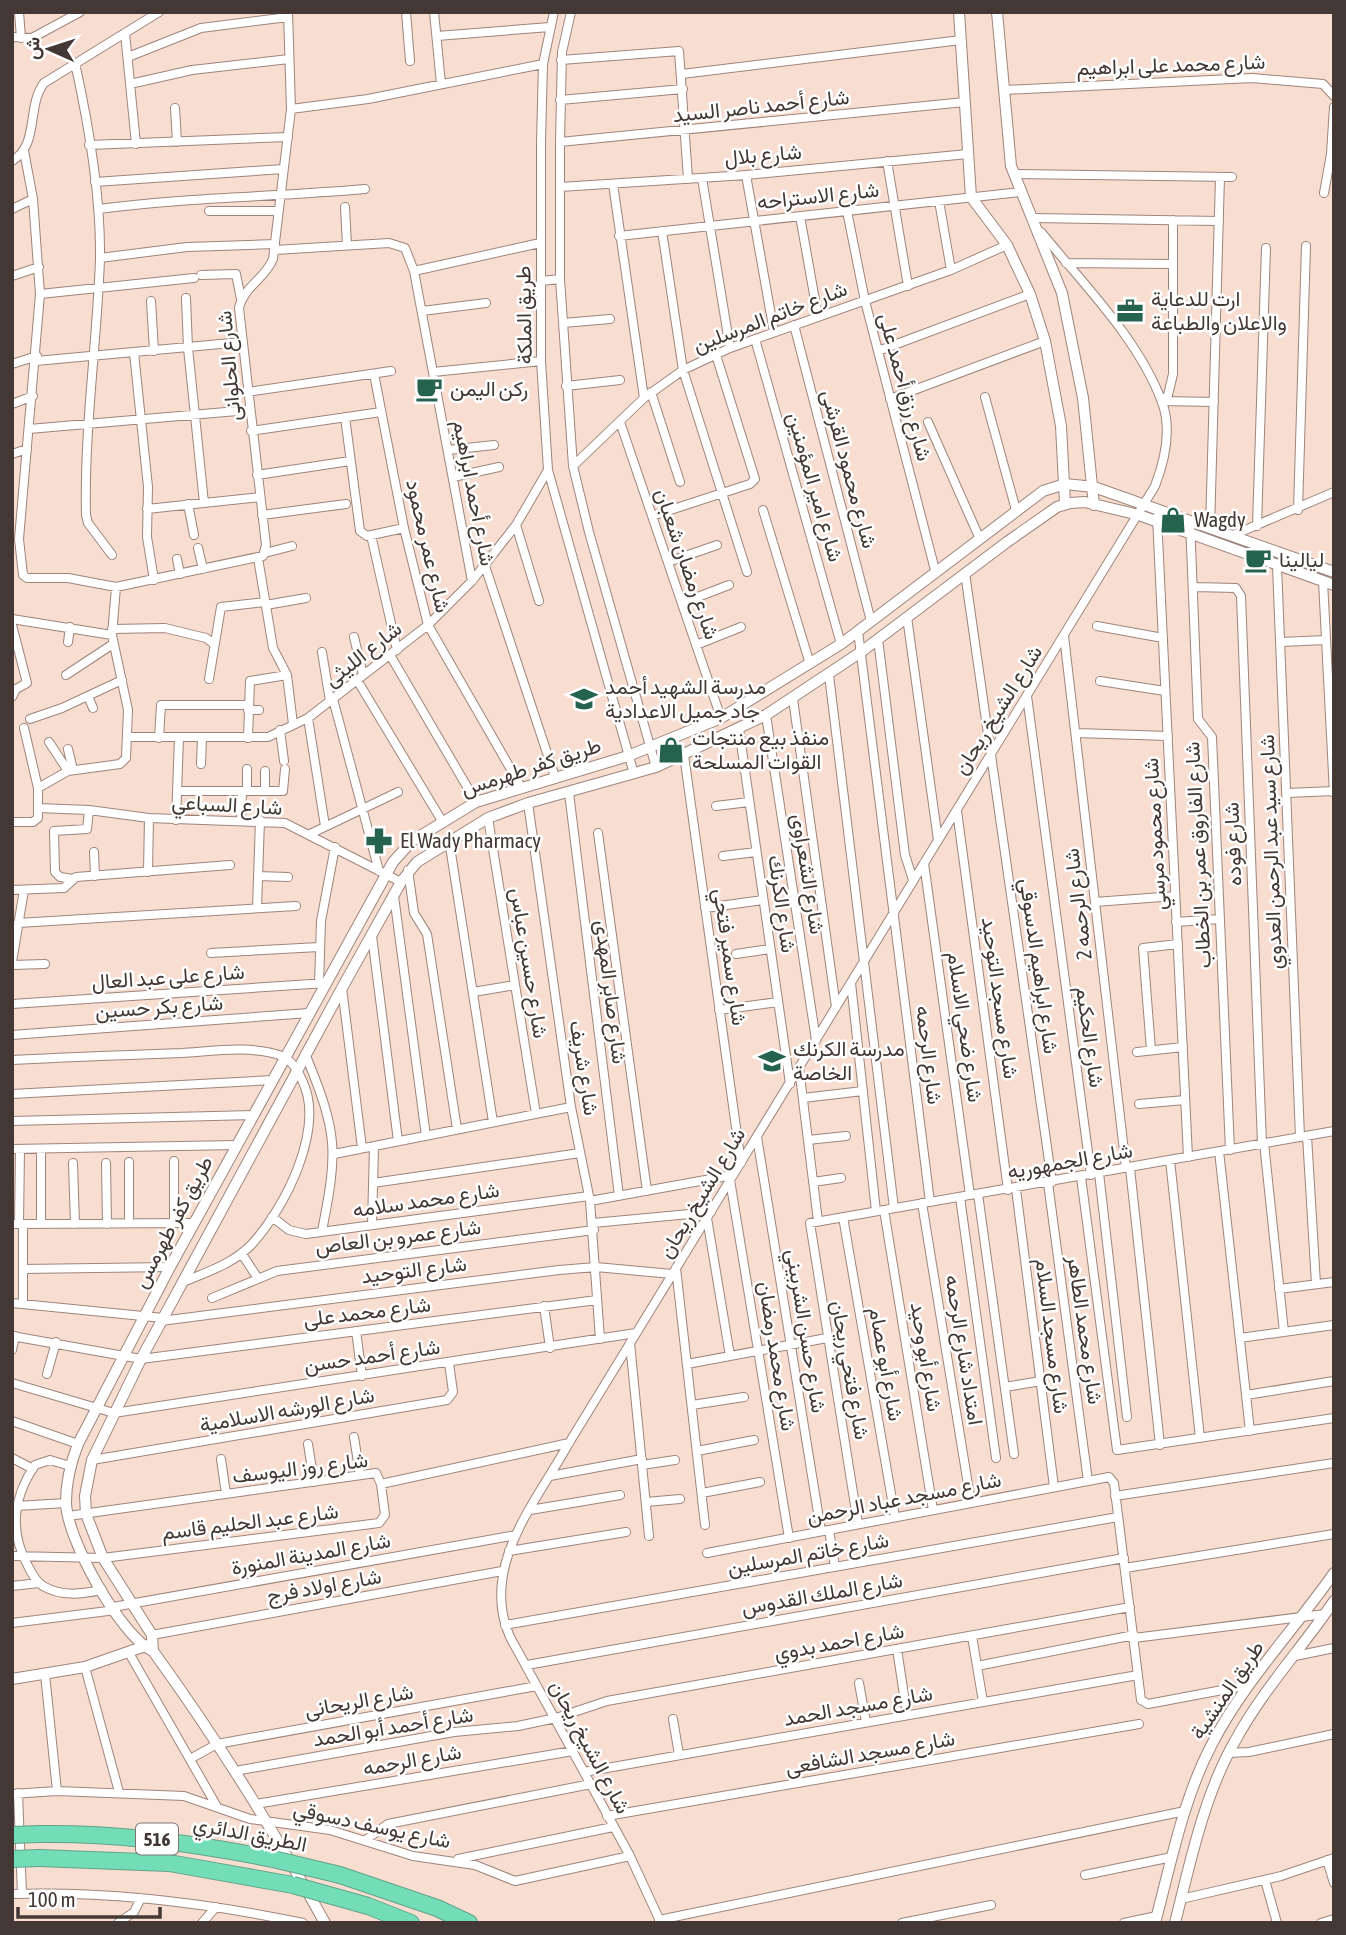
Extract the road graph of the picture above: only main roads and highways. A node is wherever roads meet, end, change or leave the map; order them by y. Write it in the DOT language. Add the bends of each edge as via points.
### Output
graph roads {
  1 [pos="12,1835"];
  2 [pos="12,1859"];
  3 [pos="411,1923"];
  4 [pos="470,1923"];
  1 -- 4 [label="highway, الطريق الدائري / 516, bridge" via="190,1842 340,1875"];
  2 -- 3 [label="highway, الطريق الدائري / 516, bridge" via="169,1863 293,1885"];
}
